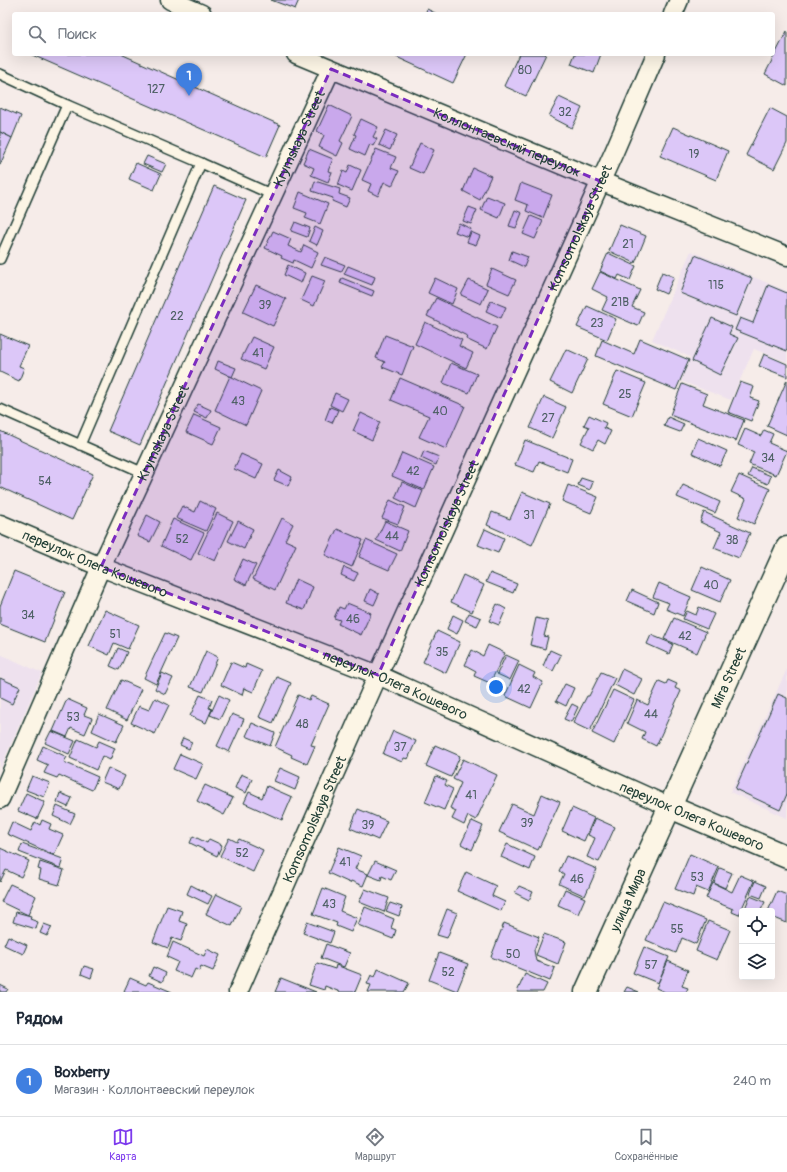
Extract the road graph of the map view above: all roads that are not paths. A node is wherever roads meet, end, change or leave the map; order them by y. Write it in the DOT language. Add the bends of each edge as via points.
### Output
graph roads {
  1 [pos="170,0"];
  2 [pos="679,0"];
  3 [pos="197,12"];
  4 [pos="674,12"];
  5 [pos="301,56"];
  6 [pos="655,56"];
  7 [pos="331,69"];
  8 [pos="0,74"];
  9 [pos="67,105"];
  10 [pos="201,163"];
  11 [pos="600,180"];
  12 [pos="273,195"];
  13 [pos="787,256"];
  14 [pos="0,259"];
  15 [pos="0,409"];
  16 [pos="80,445"];
  17 [pos="144,473"];
  18 [pos="0,524"];
  19 [pos="787,548"];
  20 [pos="102,567"];
  21 [pos="378,675"];
  22 [pos="0,799"];
  23 [pos="670,807"];
  24 [pos="787,857"];
  25 [pos="238,992"];
  26 [pos="586,992"];
  1 -- 3 [label="street"];
  2 -- 4 [label="street"];
  5 -- 7 [label="street, Коллонтаевский переулок"];
  6 -- 11 [label="street, Komsomolskaya Street"];
  7 -- 11 [label="street, Коллонтаевский переулок"];
  7 -- 12 [label="street, Krymskaya Street"];
  8 -- 9 [label="lane"];
  9 -- 10 [label="lane"];
  9 -- 14 [label="lane"];
  10 -- 12 [label="lane"];
  10 -- 16 [label="lane"];
  11 -- 13 [label="street, Коллонтаевский переулок"];
  11 -- 21 [label="street, Komsomolskaya Street"];
  12 -- 17 [label="street, Krymskaya Street"];
  15 -- 16 [label="lane"];
  16 -- 17 [label="lane"];
  17 -- 20 [label="street, Krymskaya Street"];
  18 -- 20 [label="street, переулок Олега Кошевого"];
  19 -- 23 [label="street, Mira Street"];
  20 -- 21 [label="street, переулок Олега Кошевого"];
  20 -- 22 [label="street, Krymskaya Street"];
  21 -- 23 [label="street, переулок Олега Кошевого"];
  21 -- 25 [label="street, Komsomolskaya Street"];
  23 -- 24 [label="street, переулок Олега Кошевого"];
  23 -- 26 [label="street, улица Мира"];
}
